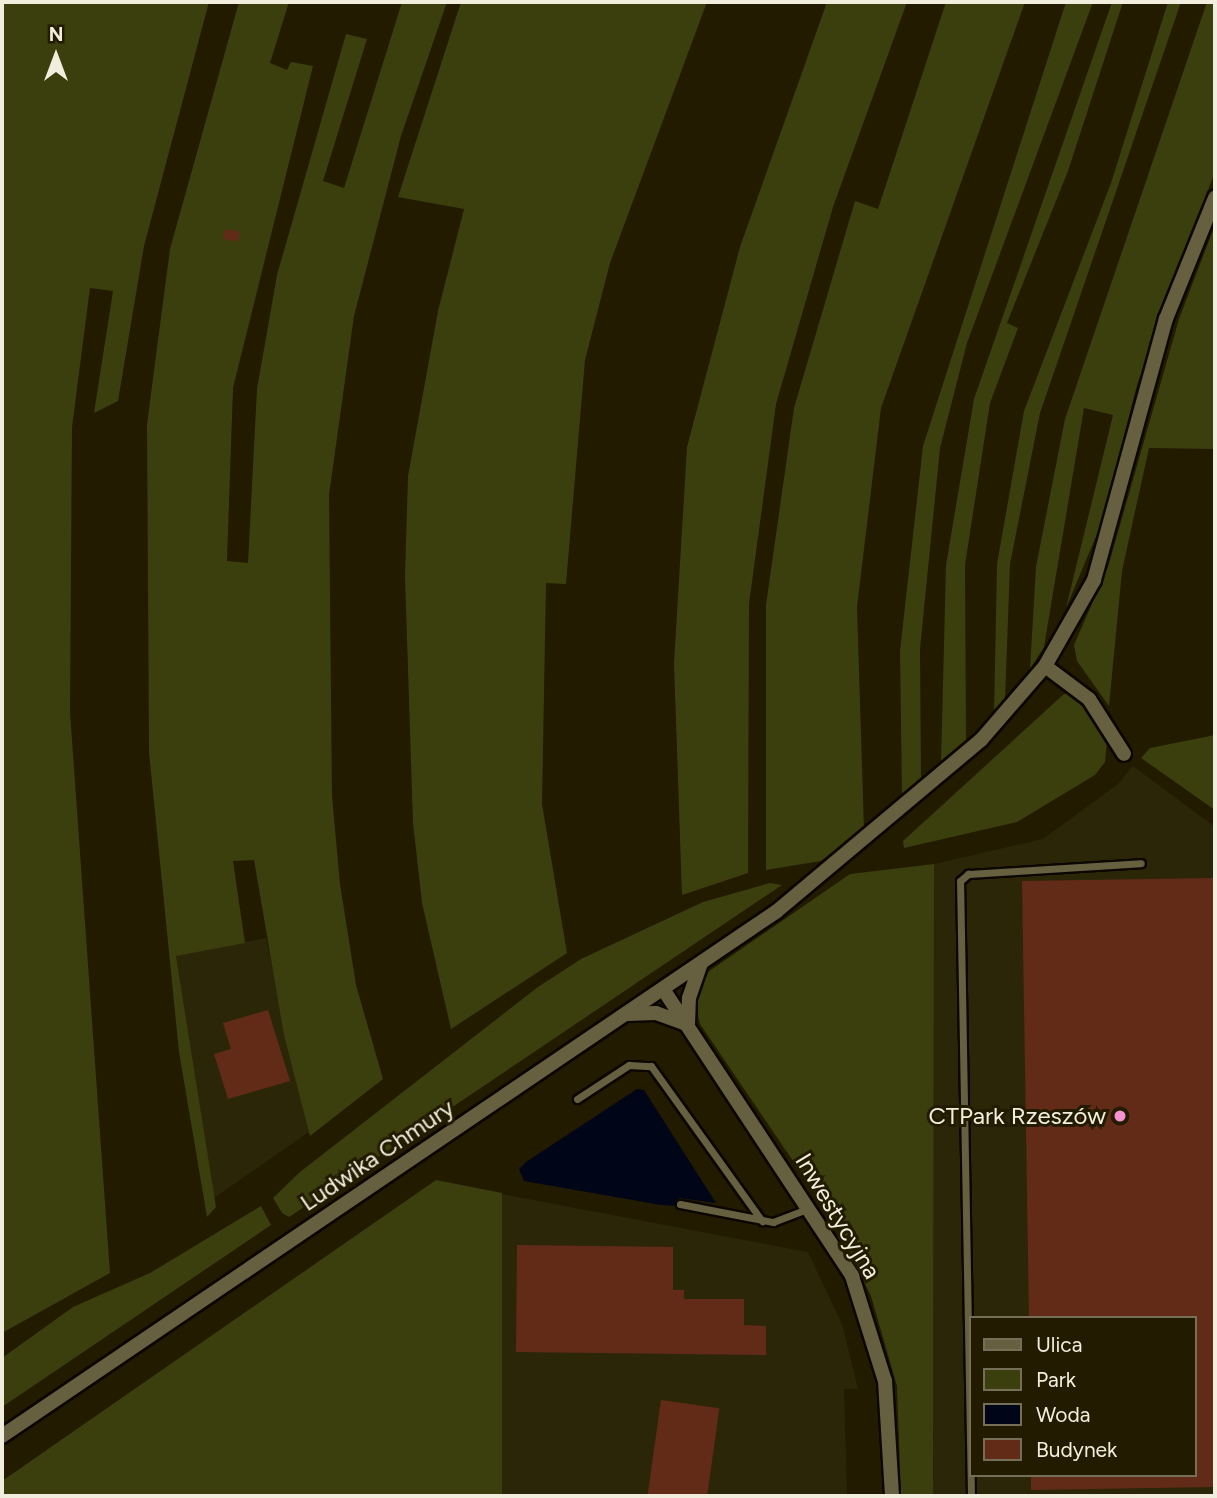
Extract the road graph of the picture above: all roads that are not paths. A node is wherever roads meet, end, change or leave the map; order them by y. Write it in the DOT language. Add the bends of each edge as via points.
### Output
graph roads {
  1 [pos="1215,198"];
  2 [pos="1045,666"];
  3 [pos="1124,754"];
  4 [pos="1141,863"];
  5 [pos="701,963"];
  6 [pos="663,989"];
  7 [pos="626,1014"];
  8 [pos="688,1027"];
  9 [pos="577,1099"];
  10 [pos="680,1204"];
  11 [pos="811,1208"];
  12 [pos="762,1221"];
  13 [pos="968,1328"];
  14 [pos="2,1436"];
  15 [pos="971,1477"];
  16 [pos="892,1496"];
  17 [pos="971,1496"];
  1 -- 2 [label="street, Ludwika Chmury" via="1166,319 1094,580"];
  2 -- 3 [label="street" via="1089,699"];
  2 -- 5 [label="street, Ludwika Chmury" via="981,740 777,911"];
  4 -- 13 [label="lane" via="968,874 960,881"];
  5 -- 6 [label="street, Ludwika Chmury"];
  5 -- 8 [label="street" via="689,998"];
  6 -- 7 [label="street, Ludwika Chmury"];
  6 -- 8 [label="street, Inwestycyjna"];
  7 -- 8 [label="street" via="666,1014"];
  7 -- 14 [label="street, Ludwika Chmury"];
  8 -- 11 [label="street, Inwestycyjna"];
  9 -- 12 [label="lane" via="629,1065 650,1066"];
  10 -- 12 [label="lane"];
  11 -- 12 [label="lane" via="785,1222"];
  11 -- 16 [label="street, Inwestycyjna" via="852,1276 878,1347 891,1424"];
  15 -- 17 [label="lane"];
}
